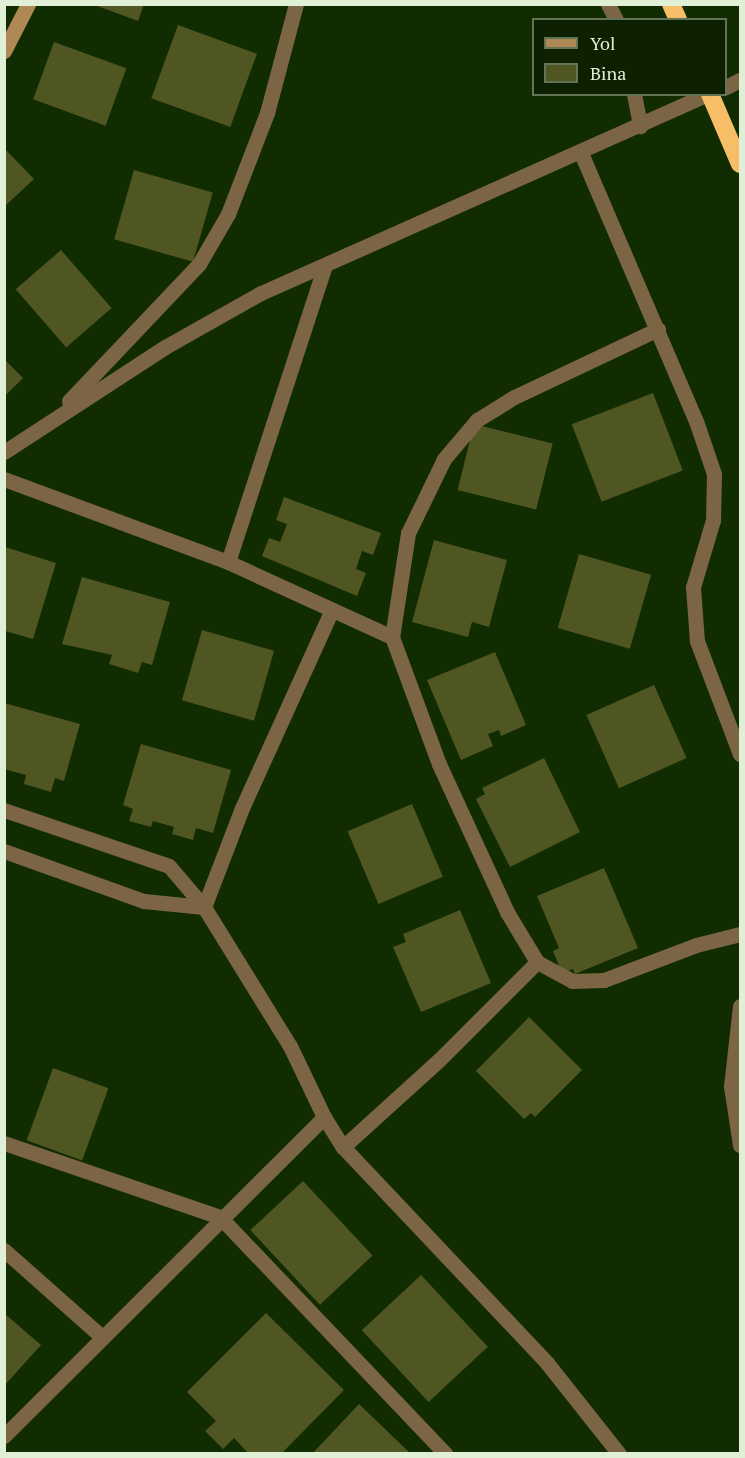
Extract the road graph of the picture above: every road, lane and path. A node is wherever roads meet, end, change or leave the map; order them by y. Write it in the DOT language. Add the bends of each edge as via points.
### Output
graph roads {
  1 [pos="28,4"];
  2 [pos="296,4"];
  3 [pos="608,4"];
  4 [pos="671,4"];
  5 [pos="615,18"];
  6 [pos="677,18"];
  7 [pos="4,51"];
  8 [pos="741,80"];
  9 [pos="727,87"];
  10 [pos="634,96"];
  11 [pos="706,96"];
  12 [pos="711,96"];
  13 [pos="640,126"];
  14 [pos="581,153"];
  15 [pos="741,164"];
  16 [pos="325,264"];
  17 [pos="658,329"];
  18 [pos="53,418"];
  19 [pos="4,452"];
  20 [pos="4,479"];
  21 [pos="228,562"];
  22 [pos="332,610"];
  23 [pos="392,637"];
  24 [pos="741,754"];
  25 [pos="4,810"];
  26 [pos="4,851"];
  27 [pos="204,907"];
  28 [pos="741,934"];
  29 [pos="537,962"];
  30 [pos="741,1006"];
  31 [pos="324,1117"];
  32 [pos="739,1123"];
  33 [pos="4,1143"];
  34 [pos="741,1145"];
  35 [pos="343,1147"];
  36 [pos="220,1217"];
  37 [pos="4,1250"];
  38 [pos="103,1338"];
  39 [pos="4,1436"];
  40 [pos="446,1454"];
  41 [pos="620,1454"];
  1 -- 7 [label="street"];
  2 -- 18 [label="street" via="267,113 228,214 205,254"];
  3 -- 5 [label="street"];
  4 -- 6 [label="highway"];
  8 -- 9 [label="street"];
  10 -- 13 [label="street"];
  11 -- 13 [label="street"];
  12 -- 15 [label="highway"];
  13 -- 14 [label="street"];
  14 -- 16 [label="street"];
  14 -- 17 [label="street"];
  16 -- 18 [label="street" via="261,293 165,347"];
  16 -- 21 [label="street"];
  17 -- 23 [label="street" via="514,397 477,420 444,459 408,533"];
  17 -- 24 [label="street" via="714,474 713,520 693,587 697,641"];
  18 -- 19 [label="street"];
  20 -- 21 [label="street"];
  21 -- 22 [label="street"];
  22 -- 23 [label="street"];
  22 -- 27 [label="street" via="242,808"];
  23 -- 29 [label="street" via="438,764 507,912"];
  25 -- 27 [label="street" via="169,866"];
  26 -- 27 [label="street" via="144,901"];
  27 -- 31 [label="street" via="290,1046"];
  28 -- 29 [label="street" via="696,945 604,980 572,981"];
  29 -- 35 [label="street" via="439,1060"];
  30 -- 32 [label="street" via="731,1086"];
  31 -- 35 [label="street"];
  31 -- 36 [label="street"];
  32 -- 34 [label="street"];
  33 -- 36 [label="street"];
  35 -- 41 [label="street" via="547,1363"];
  36 -- 38 [label="street"];
  36 -- 40 [label="street"];
  37 -- 38 [label="street"];
  38 -- 39 [label="street"];
}
